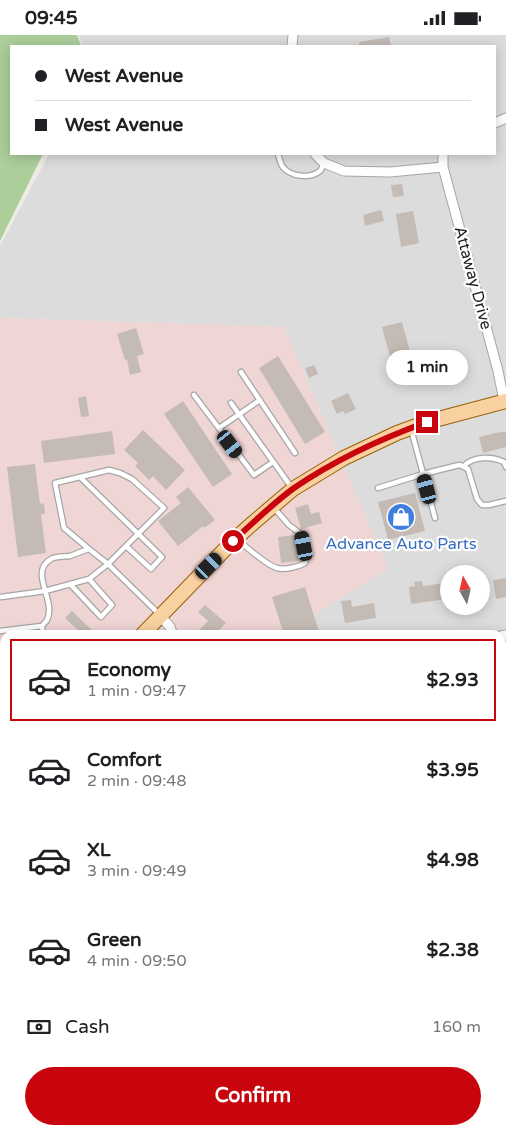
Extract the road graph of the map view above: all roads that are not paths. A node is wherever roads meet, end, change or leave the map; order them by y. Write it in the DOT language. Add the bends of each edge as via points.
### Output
graph roads {
  1 [pos="278,155"];
  2 [pos="316,155"];
  3 [pos="443,155"];
  4 [pos="324,163"];
  5 [pos="443,167"];
  6 [pos="241,372"];
  7 [pos="194,395"];
  8 [pos="260,400"];
  9 [pos="505,401"];
  10 [pos="231,403"];
  11 [pos="239,415"];
  12 [pos="219,428"];
  13 [pos="410,428"];
  14 [pos="295,453"];
  15 [pos="273,462"];
  16 [pos="464,466"];
  17 [pos="506,467"];
  18 [pos="423,474"];
  19 [pos="80,477"];
  20 [pos="378,488"];
  21 [pos="293,489"];
  22 [pos="506,501"];
  23 [pos="272,506"];
  24 [pos="435,518"];
  25 [pos="138,534"];
  26 [pos="236,539"];
  27 [pos="126,546"];
  28 [pos="88,549"];
  29 [pos="108,564"];
  30 [pos="89,579"];
  31 [pos="70,584"];
  32 [pos="45,591"];
  33 [pos="1,597"];
  34 [pos="160,615"];
  35 [pos="42,626"];
  36 [pos="8,630"];
  37 [pos="42,630"];
  38 [pos="146,630"];
  39 [pos="171,630"];
  1 -- 4 [label="lane" via="283,167 300,176 320,170"];
  2 -- 4 [label="street"];
  3 -- 5 [label="street, Attaway Drive"];
  4 -- 5 [label="street" via="344,171 390,172"];
  5 -- 9 [label="street, Attaway Drive"];
  6 -- 8 [label="lane"];
  7 -- 12 [label="lane"];
  8 -- 11 [label="lane"];
  8 -- 14 [label="lane"];
  9 -- 13 [label="main road"];
  10 -- 11 [label="lane"];
  11 -- 12 [label="lane"];
  11 -- 15 [label="lane"];
  12 -- 15 [label="lane" via="254,475"];
  13 -- 18 [label="lane"];
  13 -- 21 [label="main road" via="344,458"];
  15 -- 21 [label="lane"];
  16 -- 17 [label="lane" via="470,460 494,458 504,462"];
  16 -- 18 [label="lane"];
  16 -- 22 [label="lane" via="482,505"];
  18 -- 20 [label="lane"];
  18 -- 24 [label="lane"];
  19 -- 25 [label="lane"];
  19 -- 25 [label="lane" via="108,470 120,473 132,479 164,508"];
  19 -- 28 [label="lane" via="55,483 64,528"];
  21 -- 23 [label="main road"];
  23 -- 26 [label="main road"];
  23 -- 26 [label="lane" via="288,525 301,534 305,563 277,568"];
  25 -- 27 [label="lane"];
  25 -- 27 [label="lane" via="162,557 151,569"];
  26 -- 34 [label="main road"];
  27 -- 29 [label="lane"];
  28 -- 29 [label="lane"];
  28 -- 32 [label="lane" via="52,558 43,566 41,574"];
  29 -- 30 [label="lane"];
  29 -- 34 [label="lane"];
  30 -- 31 [label="lane"];
  30 -- 31 [label="lane" via="112,605 101,617"];
  31 -- 32 [label="lane"];
  32 -- 33 [label="lane"];
  32 -- 35 [label="lane" via="49,608"];
  34 -- 38 [label="main road"];
  34 -- 39 [label="street"];
  35 -- 36 [label="lane"];
  35 -- 37 [label="lane"];
}
